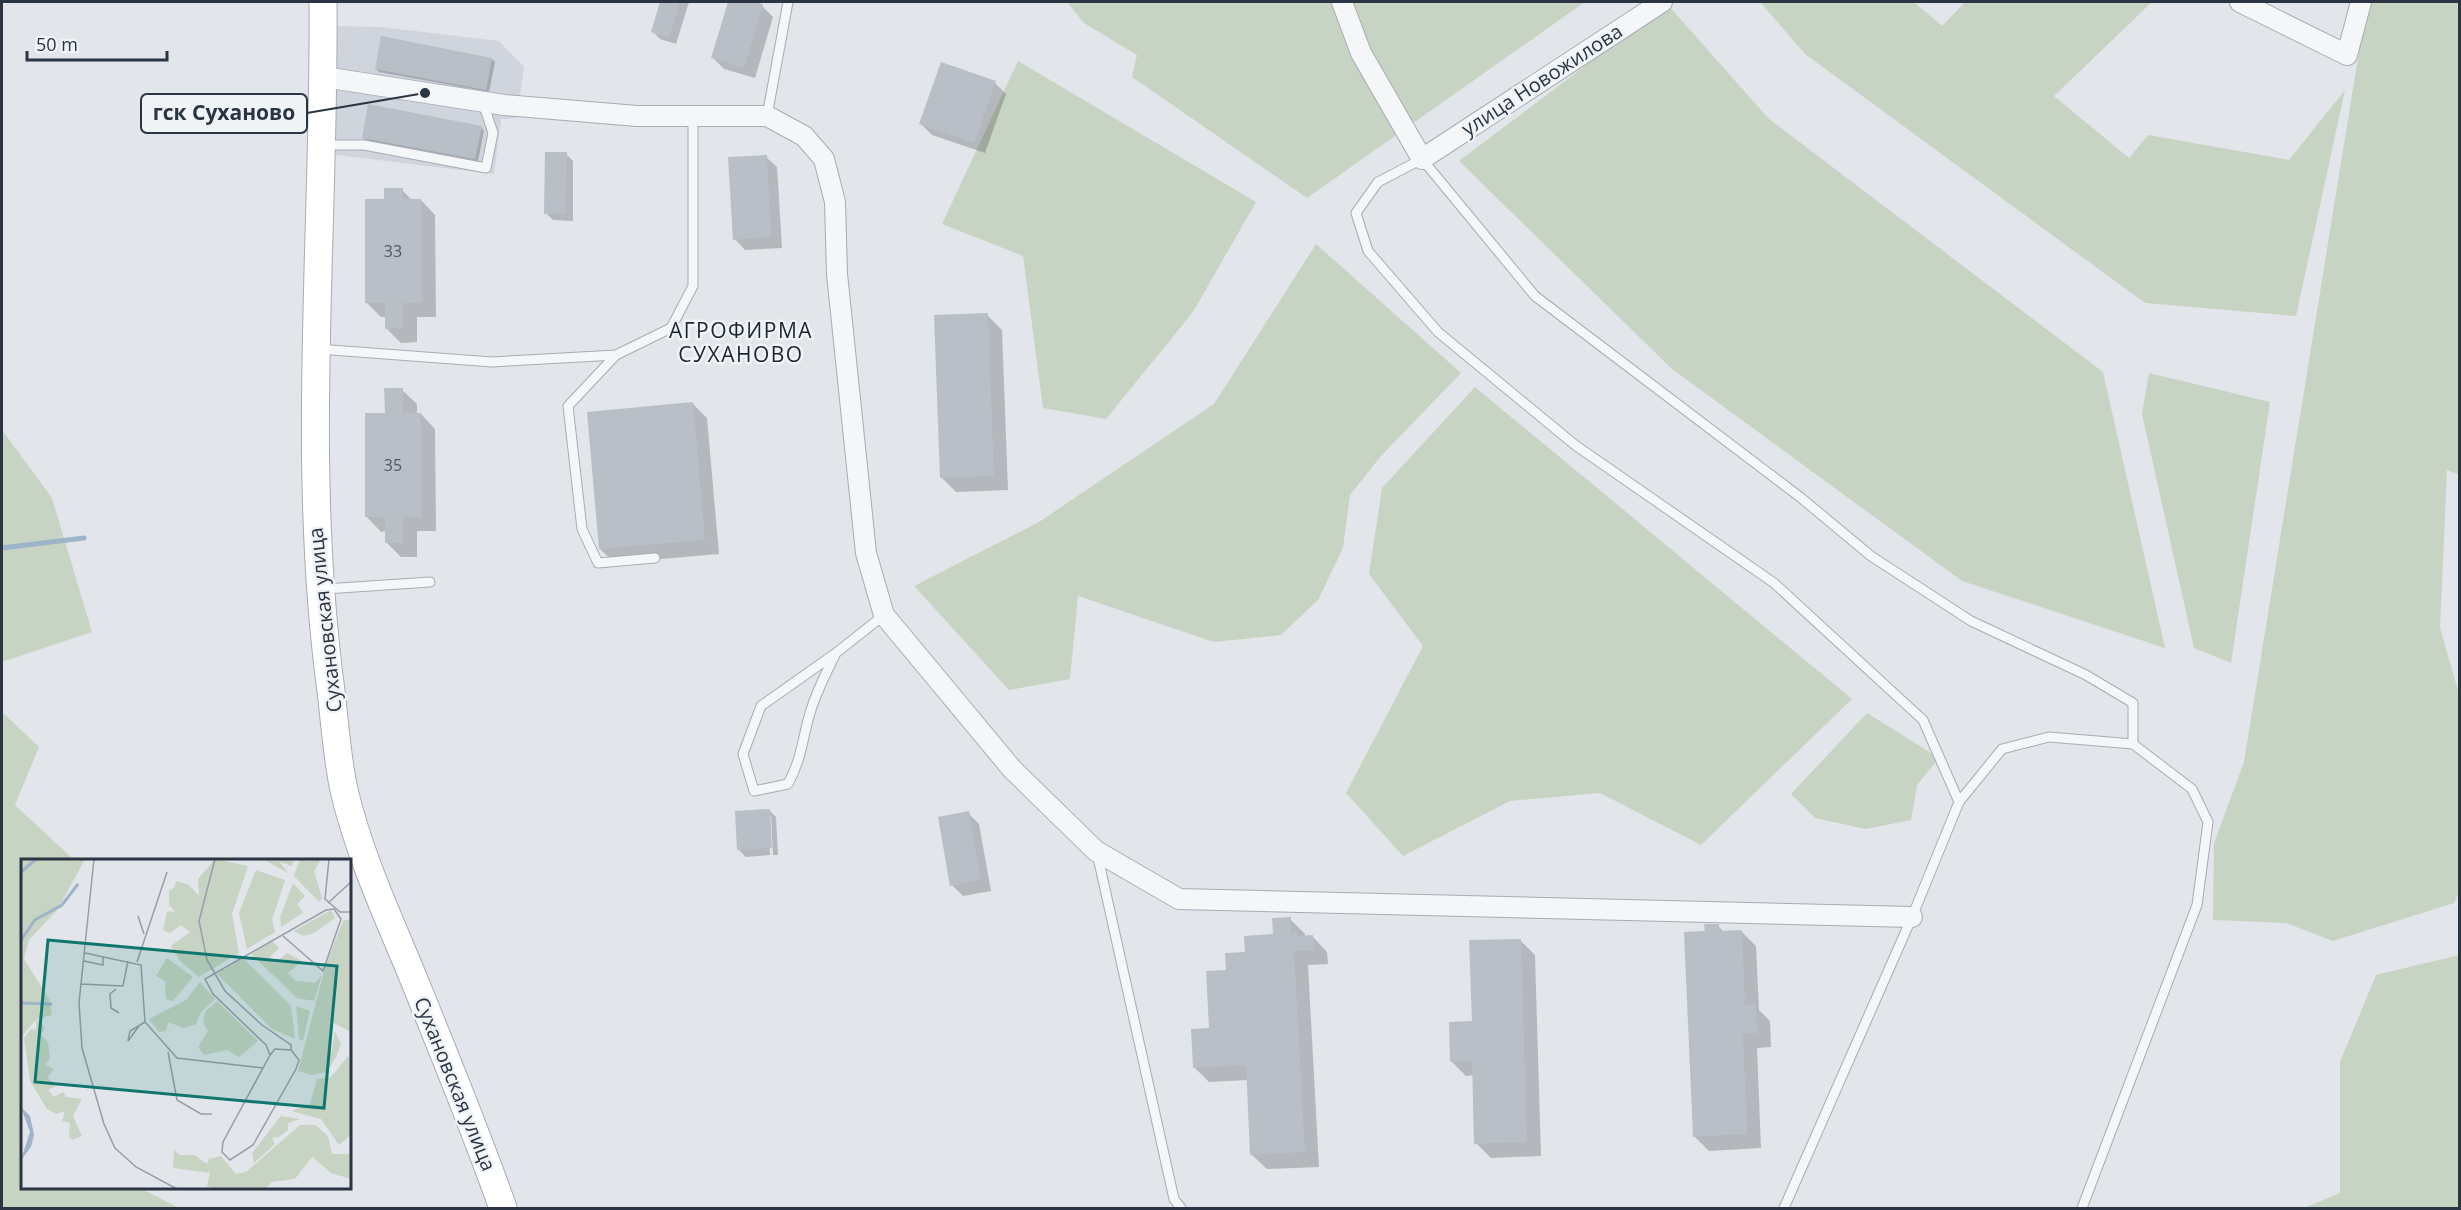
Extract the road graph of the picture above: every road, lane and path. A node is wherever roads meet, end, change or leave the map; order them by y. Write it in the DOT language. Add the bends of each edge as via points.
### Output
graph roads {
  1 [pos="323,2"];
  2 [pos="788,2"];
  3 [pos="1342,2"];
  4 [pos="1662,2"];
  5 [pos="2240,2"];
  6 [pos="2361,2"];
  7 [pos="324,77"];
  8 [pos="483,102"];
  9 [pos="693,116"];
  10 [pos="767,116"];
  11 [pos="321,145"];
  12 [pos="1422,159"];
  13 [pos="316,348"];
  14 [pos="616,355"];
  15 [pos="655,558"];
  16 [pos="430,582"];
  17 [pos="320,590"];
  18 [pos="884,615"];
  19 [pos="836,653"];
  20 [pos="2133,744"];
  21 [pos="1959,802"];
  22 [pos="1096,851"];
  23 [pos="1912,916"];
  24 [pos="503,1209"];
  25 [pos="1181,1209"];
  26 [pos="1784,1209"];
  27 [pos="2082,1209"];
  1 -- 7 [label="street, Сухановская улица"];
  2 -- 10 [label="lane"];
  3 -- 12 [label="street" via="1361,53"];
  4 -- 12 [label="street, улица Новожилова"];
  5 -- 6 [label="street" via="2347,55"];
  7 -- 8 [label="street"];
  7 -- 11 [label="street, Сухановская улица"];
  8 -- 9 [label="street" via="636,116"];
  8 -- 11 [label="lane" via="493,133 486,168 364,144"];
  9 -- 10 [label="street"];
  9 -- 14 [label="lane" via="693,286 670,328"];
  10 -- 18 [label="street" via="804,136 824,159 835,202 837,274 866,553"];
  11 -- 13 [label="street, Сухановская улица"];
  12 -- 20 [label="lane" via="1535,296 1800,497 1871,556 1971,621 2086,675 2133,703"];
  12 -- 21 [label="lane" via="1378,182 1356,213 1368,251 1438,332 1575,445 1774,583 1923,720"];
  13 -- 14 [label="lane" via="492,362"];
  13 -- 17 [label="street, Сухановская улица" via="314,508"];
  14 -- 15 [label="lane" via="568,406 582,530 597,563"];
  16 -- 17 [label="lane"];
  17 -- 24 [label="street, Сухановская улица" via="344,790 373,882"];
  18 -- 19 [label="lane"];
  18 -- 22 [label="street" via="1012,769"];
  19 -- 19 [label="lane" via="761,706 743,754 754,791 788,784 800,762 810,714"];
  20 -- 21 [label="lane" via="2049,736 2002,749"];
  20 -- 27 [label="lane" via="2192,789 2208,822 2197,905"];
  21 -- 23 [label="lane"];
  22 -- 23 [label="street" via="1179,899"];
  22 -- 25 [label="lane" via="1174,1199"];
  23 -- 26 [label="lane"];
}
